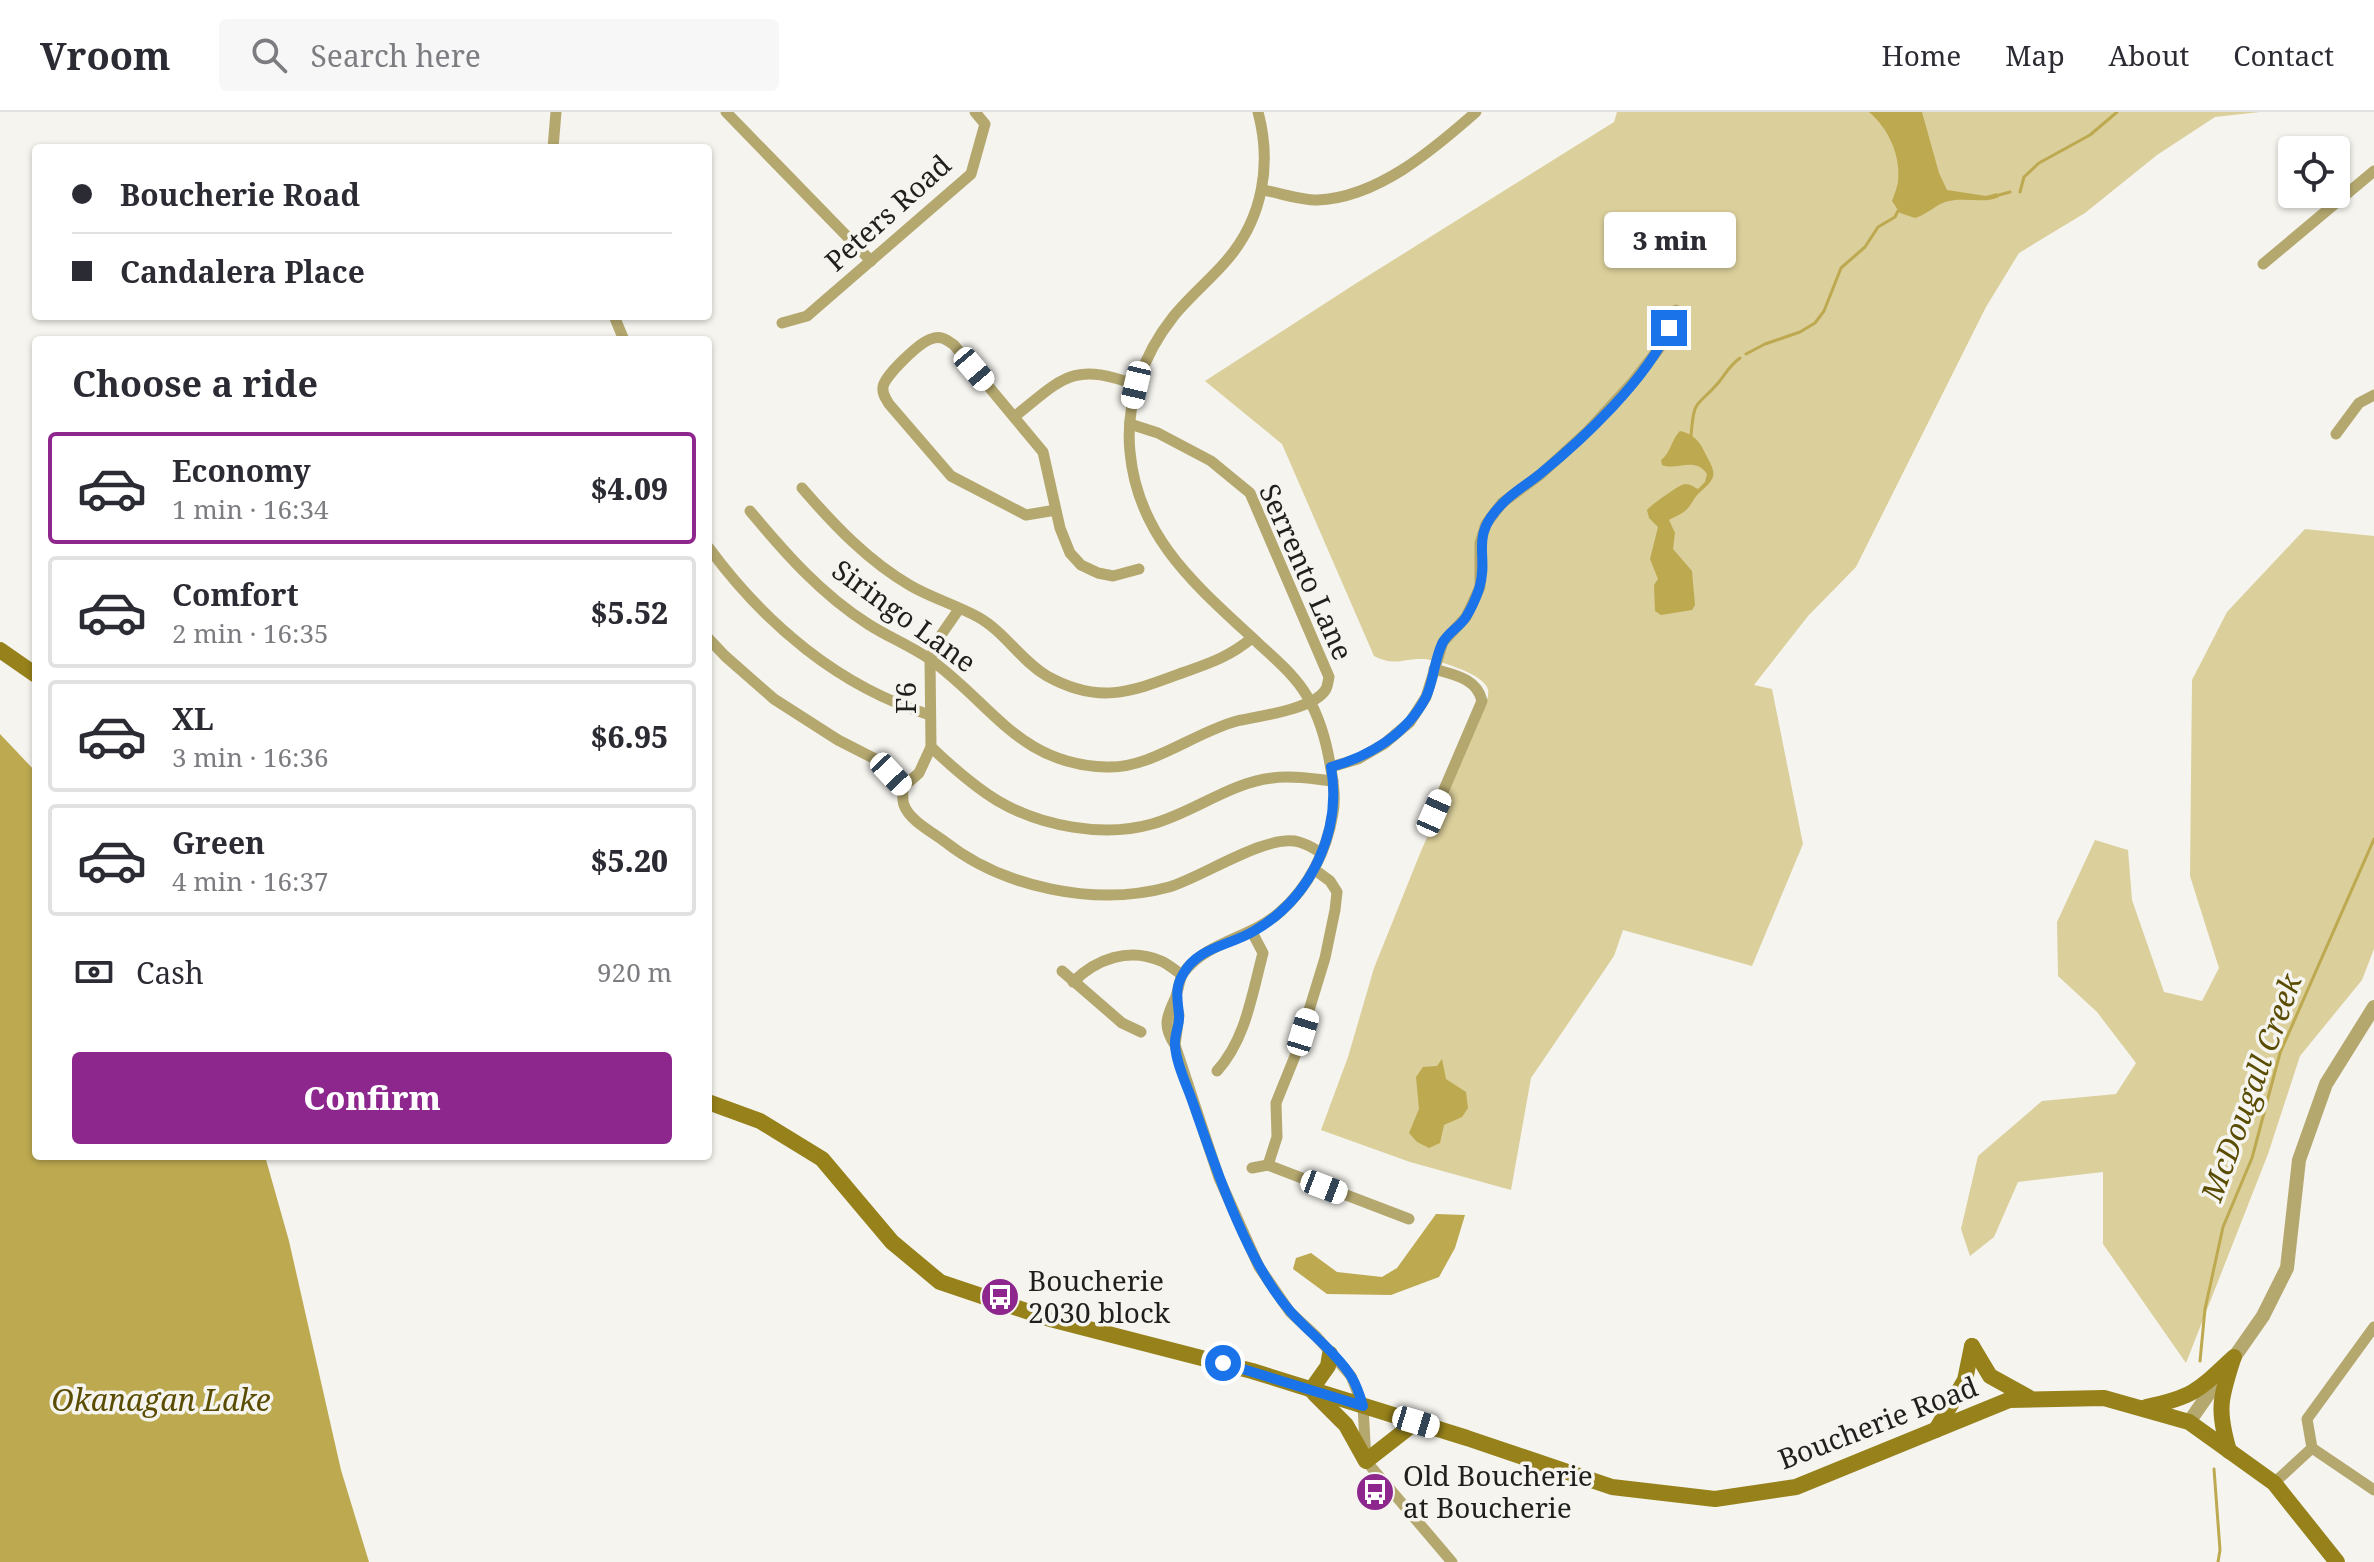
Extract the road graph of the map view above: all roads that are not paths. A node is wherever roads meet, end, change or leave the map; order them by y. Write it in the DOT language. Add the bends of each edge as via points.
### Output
graph roads {
  1 [pos="556,112"];
  2 [pos="726,112"];
  3 [pos="975,112"];
  4 [pos="1258,112"];
  5 [pos="1476,112"];
  6 [pos="553,144"];
  7 [pos="2374,171"];
  8 [pos="1263,190"];
  9 [pos="871,261"];
  10 [pos="2263,264"];
  11 [pos="1676,310"];
  12 [pos="782,323"];
  13 [pos="1136,385"];
  14 [pos="2374,395"];
  15 [pos="1014,417"];
  16 [pos="1130,424"];
  17 [pos="2336,434"];
  18 [pos="802,488"];
  19 [pos="1056,510"];
  20 [pos="750,511"];
  21 [pos="712,552"];
  22 [pos="1139,569"];
  23 [pos="959,609"];
  24 [pos="1252,638"];
  25 [pos="712,642"];
  26 [pos="0,650"];
  27 [pos="930,659"];
  28 [pos="1434,669"];
  29 [pos="32,672"];
  30 [pos="1311,703"];
  31 [pos="930,715"];
  32 [pos="931,747"];
  33 [pos="1331,767"];
  34 [pos="1333,781"];
  35 [pos="903,787"];
  36 [pos="1434,813"];
  37 [pos="1321,853"];
  38 [pos="1315,870"];
  39 [pos="1252,932"];
  40 [pos="1062,971"];
  41 [pos="1182,975"];
  42 [pos="1073,982"];
  43 [pos="2374,1007"];
  44 [pos="1141,1032"];
  45 [pos="1217,1071"];
  46 [pos="712,1103"];
  47 [pos="1268,1165"];
  48 [pos="1252,1168"];
  49 [pos="1409,1219"];
  50 [pos="2374,1327"];
  51 [pos="1330,1354"];
  52 [pos="2234,1357"];
  53 [pos="1311,1390"];
  54 [pos="2033,1399"];
  55 [pos="1363,1406"];
  56 [pos="2141,1408"];
  57 [pos="1416,1422"];
  58 [pos="2189,1422"];
  59 [pos="1936,1430"];
  60 [pos="2312,1448"];
  61 [pos="2229,1451"];
  62 [pos="1366,1461"];
  63 [pos="2274,1483"];
  64 [pos="2373,1487"];
  65 [pos="1452,1562"];
  66 [pos="2337,1562"];
  1 -- 6 [label="street"];
  2 -- 9 [label="street"];
  3 -- 9 [label="street, Peters Road" via="985,124 971,174"];
  4 -- 8 [label="street"];
  5 -- 8 [label="street" via="1421,156 1347,197 1314,200"];
  7 -- 10 [label="street"];
  8 -- 13 [label="street" via="1243,237 1174,316"];
  9 -- 12 [label="street, Peters Road" via="807,316"];
  11 -- 28 [label="street" via="1661,346 1632,383 1486,524 1480,543 1480,587 1466,617 1443,642"];
  13 -- 15 [label="street" via="1104,373 1079,373 1063,379"];
  13 -- 16 [label="street"];
  14 -- 17 [label="street" via="2359,403"];
  15 -- 19 [label="street" via="1043,452"];
  15 -- 19 [label="street" via="943,338 928,340 883,385 889,404 951,476 1026,515"];
  16 -- 24 [label="street" via="1143,511 1166,551"];
  16 -- 30 [label="street, Serrento Lane" via="1211,461 1250,493 1329,677 1326,689"];
  18 -- 23 [label="street" via="872,559"];
  19 -- 22 [label="street" via="1070,553 1081,565 1113,576"];
  20 -- 27 [label="street, Siringo Lane" via="824,592"];
  21 -- 31 [label="street" via="734,582 816,658 866,688"];
  23 -- 24 [label="street" via="997,630 1045,675 1072,688 1105,693 1131,692 1204,665 1233,654"];
  23 -- 27 [label="street, F6"];
  24 -- 30 [label="street"];
  25 -- 35 [label="street" via="774,699 879,761"];
  26 -- 29 [label="main road"];
  27 -- 30 [label="street, Siringo Lane" via="1036,750 1063,761 1104,767 1126,767 1228,724"];
  27 -- 31 [label="street, F6"];
  28 -- 33 [label="street" via="1426,697 1410,722 1358,759"];
  28 -- 36 [label="street" via="1470,682 1482,701"];
  30 -- 33 [label="street" via="1325,732"];
  31 -- 32 [label="street, F6"];
  32 -- 34 [label="street" via="997,800 1032,817 1107,830 1153,824 1228,790 1271,778"];
  32 -- 35 [label="street, F6" via="919,773"];
  33 -- 34 [label="street"];
  34 -- 37 [label="street" via="1331,828"];
  35 -- 37 [label="street" via="904,805 914,818 952,848 1030,883 1090,895 1168,887 1278,842 1299,842"];
  37 -- 38 [label="street"];
  38 -- 39 [label="street" via="1279,913"];
  38 -- 47 [label="street" via="1337,892 1335,910 1325,958 1276,1103 1277,1137"];
  39 -- 41 [label="street" via="1202,953"];
  39 -- 45 [label="street" via="1263,953 1240,1036"];
  40 -- 42 [label="street"];
  41 -- 42 [label="street" via="1161,961 1138,955 1102,959"];
  41 -- 51 [label="street" via="1168,1010 1167,1033 1219,1178 1259,1267 1290,1312"];
  42 -- 44 [label="street" via="1122,1023"];
  43 -- 52 [label="street" via="2326,1084 2299,1160 2287,1268"];
  46 -- 53 [label="main road, Boucherie Road" via="760,1121 822,1159 892,1242 940,1282 1050,1319"];
  47 -- 48 [label="street"];
  47 -- 49 [label="street"];
  50 -- 60 [label="street" via="2307,1419"];
  51 -- 53 [label="main road"];
  51 -- 55 [label="street" via="1351,1376"];
  52 -- 56 [label="main road" via="2186,1397"];
  52 -- 58 [label="street"];
  52 -- 61 [label="main road" via="2220,1401"];
  53 -- 55 [label="main road, Boucherie Road"];
  53 -- 62 [label="main road" via="1346,1425"];
  54 -- 56 [label="main road, Boucherie Road" via="2104,1398"];
  54 -- 59 [label="main road, Boucherie Road" via="2009,1400"];
  54 -- 59 [label="main road" via="1990,1376 1972,1346 1965,1380"];
  55 -- 57 [label="main road, Boucherie Road"];
  55 -- 62 [label="street"];
  56 -- 58 [label="main road, Boucherie Road"];
  57 -- 59 [label="main road, Boucherie Road" via="1612,1487 1715,1499 1796,1487"];
  57 -- 62 [label="main road"];
  58 -- 61 [label="main road, Boucherie Road"];
  60 -- 63 [label="street"];
  60 -- 64 [label="street"];
  61 -- 63 [label="main road, Boucherie Road"];
  62 -- 65 [label="street"];
  63 -- 66 [label="main road, Boucherie Road"];
}
